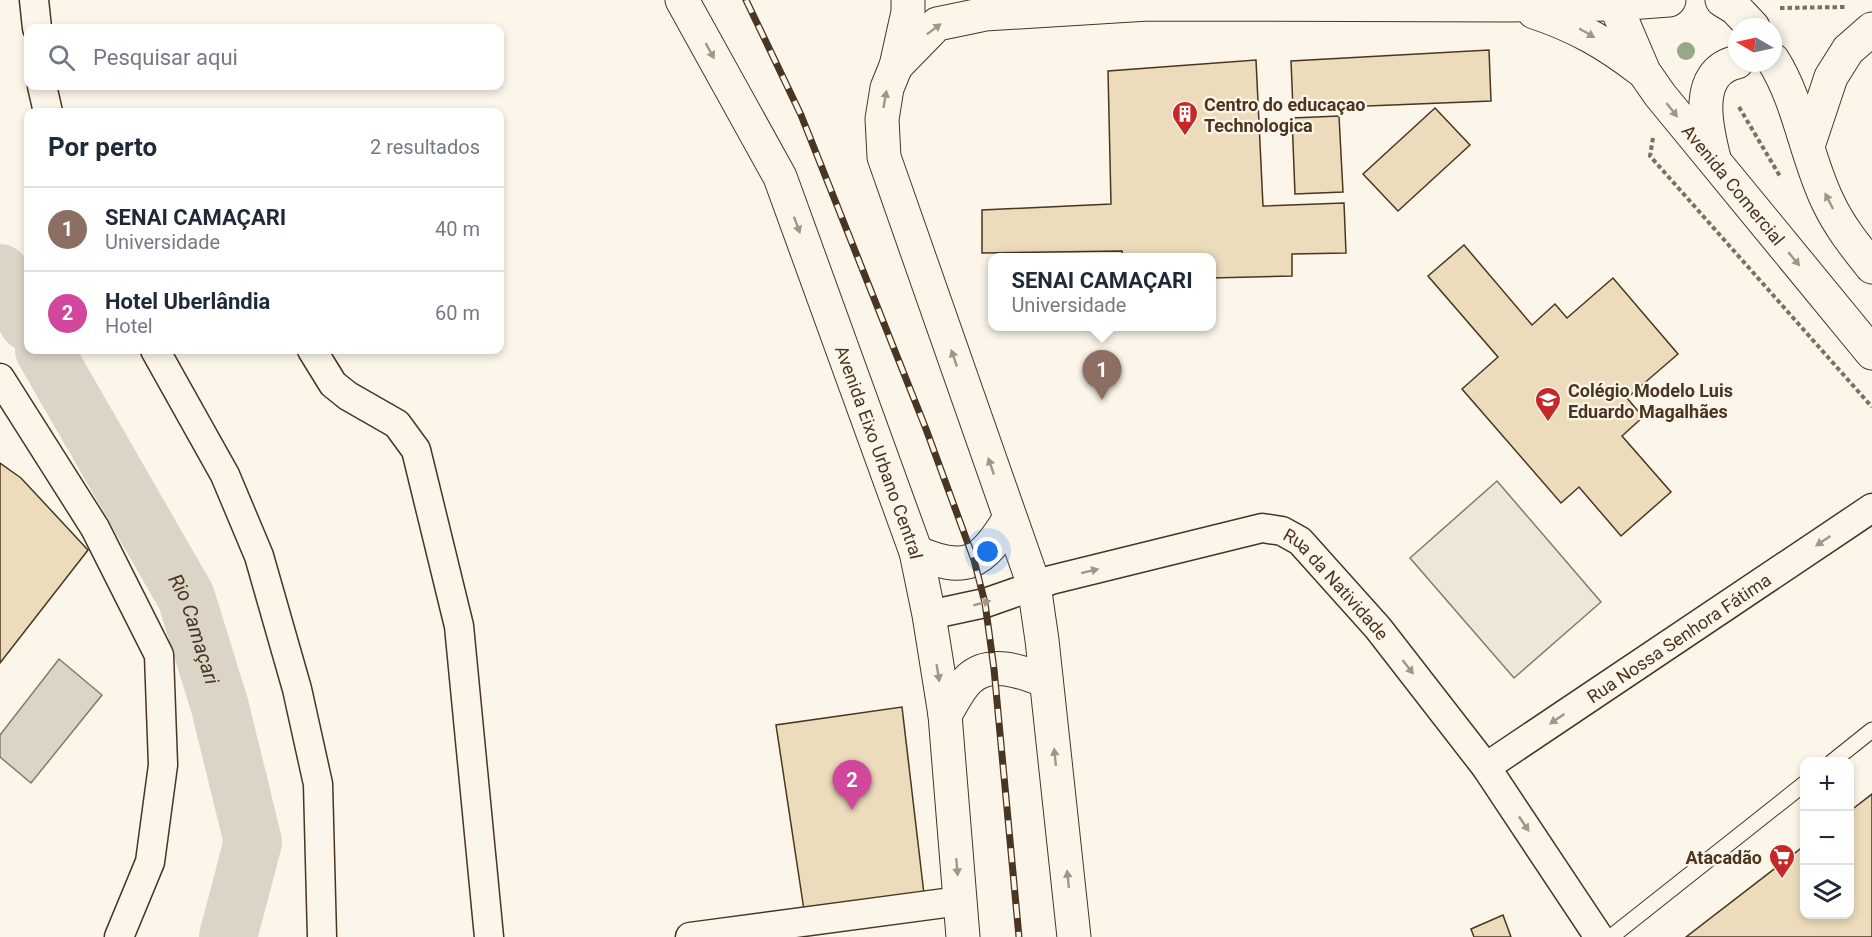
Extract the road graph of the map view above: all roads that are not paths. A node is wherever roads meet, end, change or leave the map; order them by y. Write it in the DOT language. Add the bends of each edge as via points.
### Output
graph roads {
  1 [pos="34,0"];
  2 [pos="682,0"];
  3 [pos="908,0"];
  4 [pos="1669,0"];
  5 [pos="1722,0"];
  6 [pos="1615,4"];
  7 [pos="1512,6"];
  8 [pos="976,7"];
  9 [pos="1744,18"];
  10 [pos="37,24"];
  11 [pos="1872,29"];
  12 [pos="1728,64"];
  13 [pos="896,66"];
  14 [pos="1644,72"];
  15 [pos="1776,72"];
  16 [pos="43,90"];
  17 [pos="47,108"];
  18 [pos="1808,146"];
  19 [pos="1716,165"];
  20 [pos="1872,267"];
  21 [pos="1872,353"];
  22 [pos="157,354"];
  23 [pos="314,354"];
  24 [pos="0,378"];
  25 [pos="1872,508"];
  26 [pos="1009,519"];
  27 [pos="916,552"];
  28 [pos="1034,585"];
  29 [pos="929,615"];
  30 [pos="1047,681"];
  31 [pos="945,716"];
  32 [pos="1872,730"];
  33 [pos="1838,757"];
  34 [pos="1486,767"];
  35 [pos="1800,787"];
  36 [pos="960,901"];
  37 [pos="119,937"];
  38 [pos="322,937"];
  39 [pos="489,937"];
  40 [pos="690,937"];
  41 [pos="963,937"];
  42 [pos="1074,937"];
  43 [pos="1599,937"];
  44 [pos="1611,937"];
  1 -- 10 [label="street"];
  2 -- 27 [label="main road, Avenida Eixo Urbano Central, one-way" via="780,177"];
  3 -- 13 [label="main road"];
  4 -- 6 [label="main road"];
  5 -- 9 [label="main road"];
  6 -- 7 [label="main road"];
  6 -- 14 [label="main road, Avenida Comercial"];
  7 -- 8 [label="main road"];
  7 -- 14 [label="main road, one-way" via="1571,24"];
  13 -- 8 [label="main road, one-way" via="937,24"];
  11 -- 18 [label="main road" via="1848,50 1831,77"];
  12 -- 19 [label="main road" via="1713,78 1707,93 1704,119"];
  26 -- 13 [label="main road, one-way" via="884,157 882,119 887,88"];
  14 -- 19 [label="main road, Avenida Comercial, one-way"];
  15 -- 18 [label="main road"];
  16 -- 17 [label="street"];
  20 -- 18 [label="main road, one-way" via="1828,203"];
  19 -- 21 [label="main road, Avenida Comercial, one-way"];
  22 -- 38 [label="street" via="225,475 259,556 291,666 318,784"];
  23 -- 39 [label="street" via="333,384 397,424 416,450 459,626"];
  24 -- 37 [label="street" via="95,528 159,655 163,765 150,862"];
  25 -- 34 [label="street, Rua Nossa Senhora Fátima, one-way"];
  26 -- 27 [label="main road" via="992,548 974,560 940,562"];
  26 -- 28 [label="main road"];
  27 -- 29 [label="main road, Avenida Eixo Urbano Central"];
  29 -- 28 [label="street, Rua da Natividade, one-way" via="985,603"];
  28 -- 30 [label="main road"];
  28 -- 34 [label="street, Rua da Natividade, one-way" via="1262,528 1282,531 1300,541 1378,628"];
  29 -- 31 [label="main road, Avenida Eixo Urbano Central, one-way"];
  30 -- 31 [label="main road" via="1021,671 981,671 968,679"];
  42 -- 30 [label="main road, one-way"];
  31 -- 36 [label="main road, Avenida Eixo Urbano Central, one-way"];
  32 -- 33 [label="lane"];
  34 -- 43 [label="street, Rua da Natividade, one-way"];
  35 -- 44 [label="lane"];
  36 -- 40 [label="street"];
  36 -- 41 [label="main road, Avenida Eixo Urbano Central"];
}
